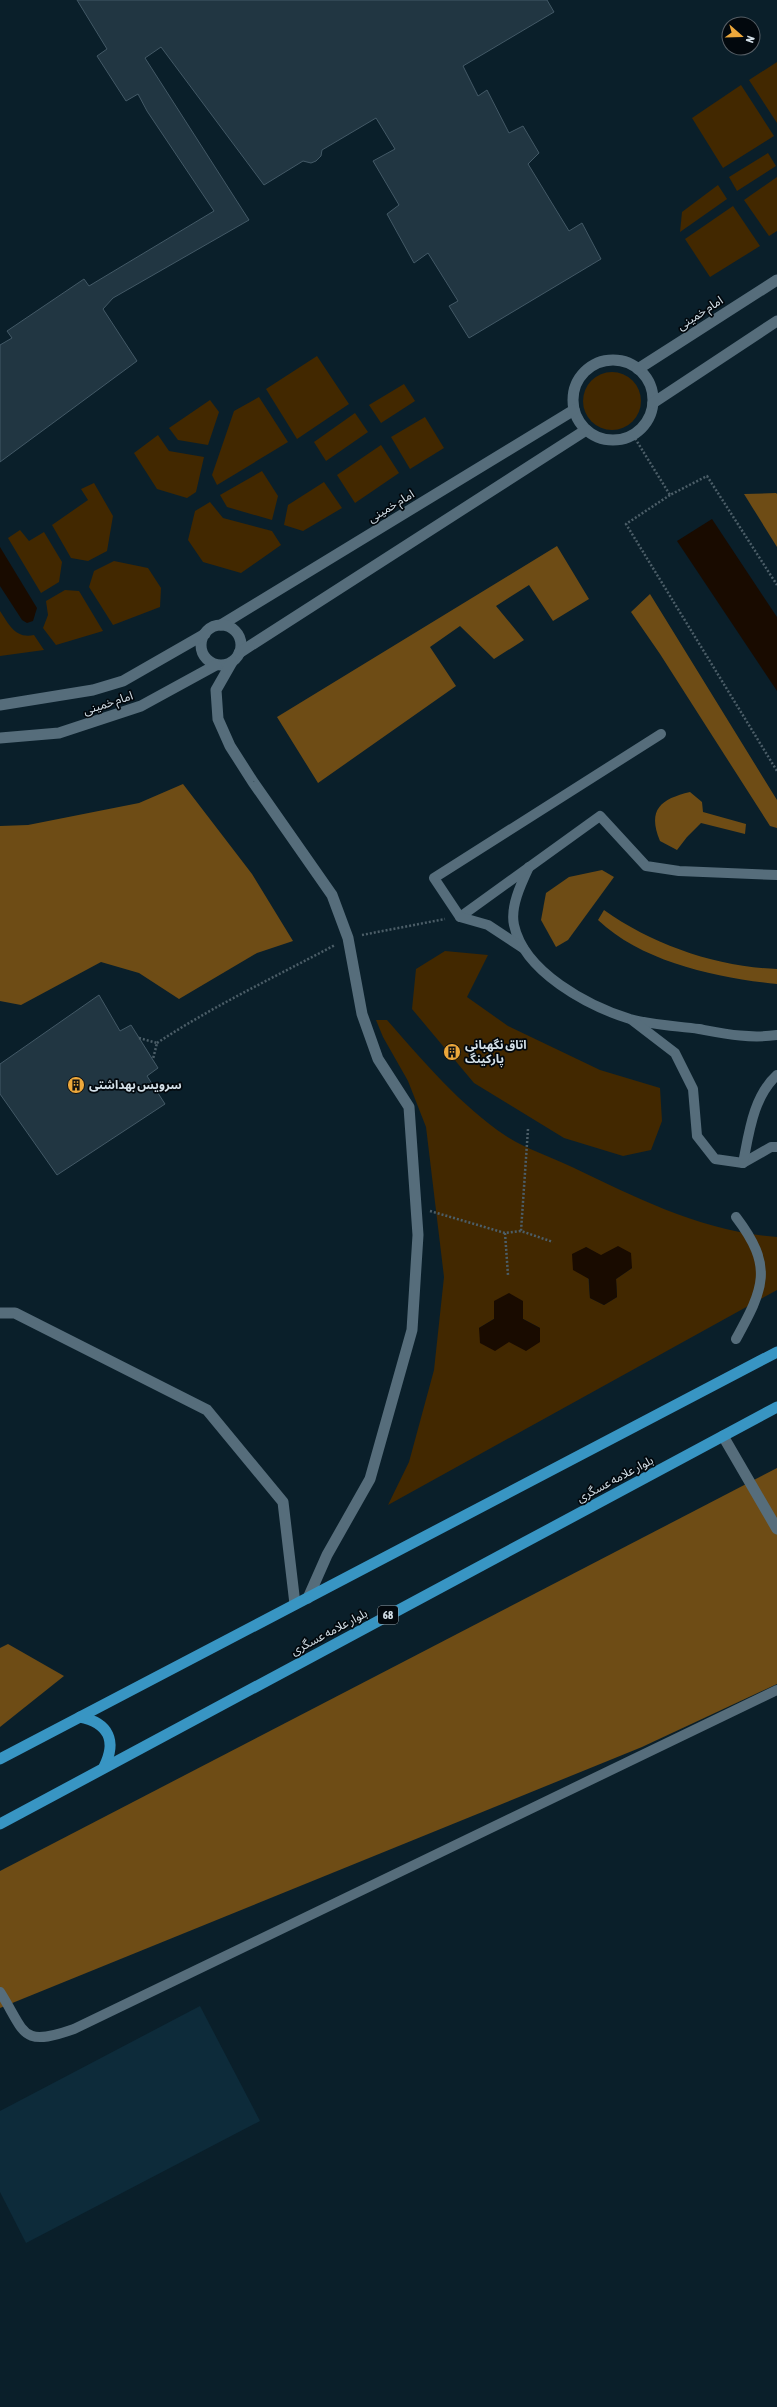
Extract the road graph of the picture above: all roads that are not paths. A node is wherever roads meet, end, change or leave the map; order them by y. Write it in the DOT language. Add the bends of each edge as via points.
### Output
graph roads {
  1 [pos="777,280"];
  2 [pos="777,321"];
  3 [pos="638,369"];
  4 [pos="653,403"];
  5 [pos="574,410"];
  6 [pos="586,430"];
  7 [pos="221,625"];
  8 [pos="205,634"];
  9 [pos="236,657"];
  10 [pos="216,665"];
  11 [pos="0,705"];
  12 [pos="661,734"];
  13 [pos="0,738"];
  14 [pos="529,867"];
  15 [pos="777,875"];
  16 [pos="460,917"];
  17 [pos="523,948"];
  18 [pos="630,1019"];
  19 [pos="777,1036"];
  20 [pos="777,1075"];
  21 [pos="777,1147"];
  22 [pos="743,1163"];
  23 [pos="736,1216"];
  24 [pos="0,1313"];
  25 [pos="736,1339"];
  26 [pos="777,1352"];
  27 [pos="777,1407"];
  28 [pos="723,1436"];
  29 [pos="777,1529"];
  30 [pos="308,1598"];
  31 [pos="295,1604"];
  32 [pos="777,1690"];
  33 [pos="80,1717"];
  34 [pos="0,1759"];
  35 [pos="104,1767"];
  36 [pos="0,1824"];
  37 [pos="0,1992"];
  1 -- 3 [label="street, امام خمینی"];
  2 -- 4 [label="street"];
  3 -- 4 [label="street" via="651,390"];
  3 -- 5 [label="street" via="627,363 615,361 603,362 592,367 582,375 576,386"];
  4 -- 6 [label="street" via="650,416 643,427 621,440 596,437"];
  5 -- 6 [label="street"];
  5 -- 7 [label="street, امام خمینی"];
  6 -- 9 [label="street"];
  7 -- 8 [label="street" via="214,626"];
  7 -- 9 [label="street" via="233,629 238,634 241,647"];
  8 -- 10 [label="street" via="202,639 202,652 205,658"];
  8 -- 11 [label="street, امام خمینی" via="123,681 93,690"];
  9 -- 10 [label="street"];
  9 -- 30 [label="street" via="216,690 218,720 230,746 253,782 332,895 348,938 362,1014 378,1059 409,1107 418,1236 412,1330 370,1479 327,1555"];
  10 -- 13 [label="street, امام خمینی" via="141,706 59,733"];
  12 -- 16 [label="lane" via="434,878"];
  14 -- 15 [label="lane" via="600,816 646,866 679,871"];
  14 -- 16 [label="lane"];
  14 -- 17 [label="lane" via="520,886 514,924"];
  16 -- 17 [label="lane" via="488,925"];
  17 -- 18 [label="lane" via="543,973 589,1001"];
  18 -- 19 [label="lane" via="756,1038"];
  18 -- 22 [label="lane" via="675,1053 693,1089 697,1136 715,1159"];
  20 -- 22 [label="lane" via="758,1104 751,1123"];
  21 -- 22 [label="lane" via="771,1147"];
  23 -- 25 [label="lane" via="756,1247 761,1267 761,1285"];
  24 -- 31 [label="street" via="15,1312 207,1410 283,1502"];
  26 -- 30 [label="highway"];
  27 -- 28 [label="highway, بلوار علامه عسگری / 68"];
  28 -- 29 [label="street"];
  28 -- 35 [label="highway, بلوار علامه عسگری / 68"];
  30 -- 31 [label="highway"];
  31 -- 33 [label="highway"];
  32 -- 37 [label="lane" via="74,2029 44,2038 29,2035 19,2024"];
  33 -- 34 [label="highway"];
  33 -- 35 [label="highway" via="94,1720 104,1729 110,1741 110,1754"];
  35 -- 36 [label="highway, بلوار علامه عسگری / 68"];
}
